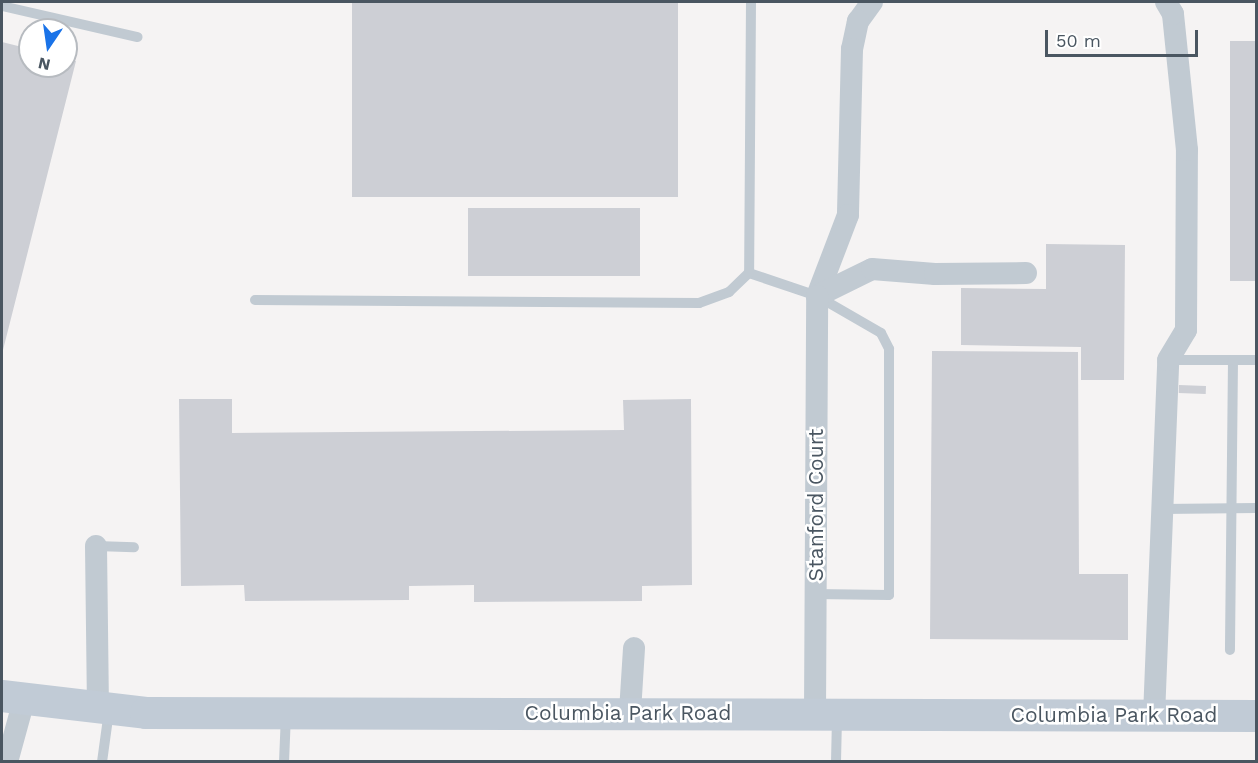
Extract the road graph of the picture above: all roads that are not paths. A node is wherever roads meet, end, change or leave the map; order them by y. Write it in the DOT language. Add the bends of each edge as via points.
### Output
graph roads {
  1 [pos="751,2"];
  2 [pos="872,2"];
  3 [pos="1166,2"];
  4 [pos="2,6"];
  5 [pos="137,37"];
  6 [pos="749,273"];
  7 [pos="1026,273"];
  8 [pos="817,296"];
  9 [pos="255,300"];
  10 [pos="1168,360"];
  11 [pos="1233,360"];
  12 [pos="1257,360"];
  13 [pos="1230,508"];
  14 [pos="1257,508"];
  15 [pos="1162,509"];
  16 [pos="96,546"];
  17 [pos="134,547"];
  18 [pos="815,594"];
  19 [pos="634,648"];
  20 [pos="1230,650"];
  21 [pos="13,698"];
  22 [pos="104,710"];
  23 [pos="630,712"];
  24 [pos="826,714"];
  25 [pos="286,715"];
  26 [pos="1154,716"];
  27 [pos="1257,716"];
  28 [pos="7,762"];
  29 [pos="102,762"];
  30 [pos="284,762"];
  31 [pos="836,762"];
  1 -- 6 [label="lane"];
  2 -- 8 [label="street" via="858,21 852,49 848,215"];
  3 -- 10 [label="street" via="1173,14 1186,150 1186,330"];
  4 -- 5 [label="lane"];
  6 -- 8 [label="lane"];
  6 -- 9 [label="lane" via="729,292 699,303"];
  7 -- 8 [label="street" via="934,274 873,269"];
  8 -- 18 [label="street, Stanford Court"];
  8 -- 18 [label="lane" via="881,333 888,343 889,595"];
  10 -- 11 [label="lane"];
  10 -- 15 [label="street"];
  11 -- 12 [label="lane"];
  11 -- 13 [label="lane"];
  13 -- 14 [label="lane"];
  13 -- 15 [label="lane"];
  13 -- 20 [label="lane"];
  15 -- 26 [label="street"];
  16 -- 17 [label="lane"];
  16 -- 22 [label="street"];
  18 -- 24 [label="street, Stanford Court"];
  19 -- 23 [label="street"];
  21 -- 22 [label="street, Columbia Park Road"];
  21 -- 28 [label="street"];
  22 -- 25 [label="street, Columbia Park Road"];
  22 -- 29 [label="lane"];
  23 -- 24 [label="street, Columbia Park Road"];
  23 -- 25 [label="street, Columbia Park Road"];
  24 -- 26 [label="street, Columbia Park Road"];
  24 -- 31 [label="lane"];
  25 -- 30 [label="lane"];
  26 -- 27 [label="street, Columbia Park Road"];
}
